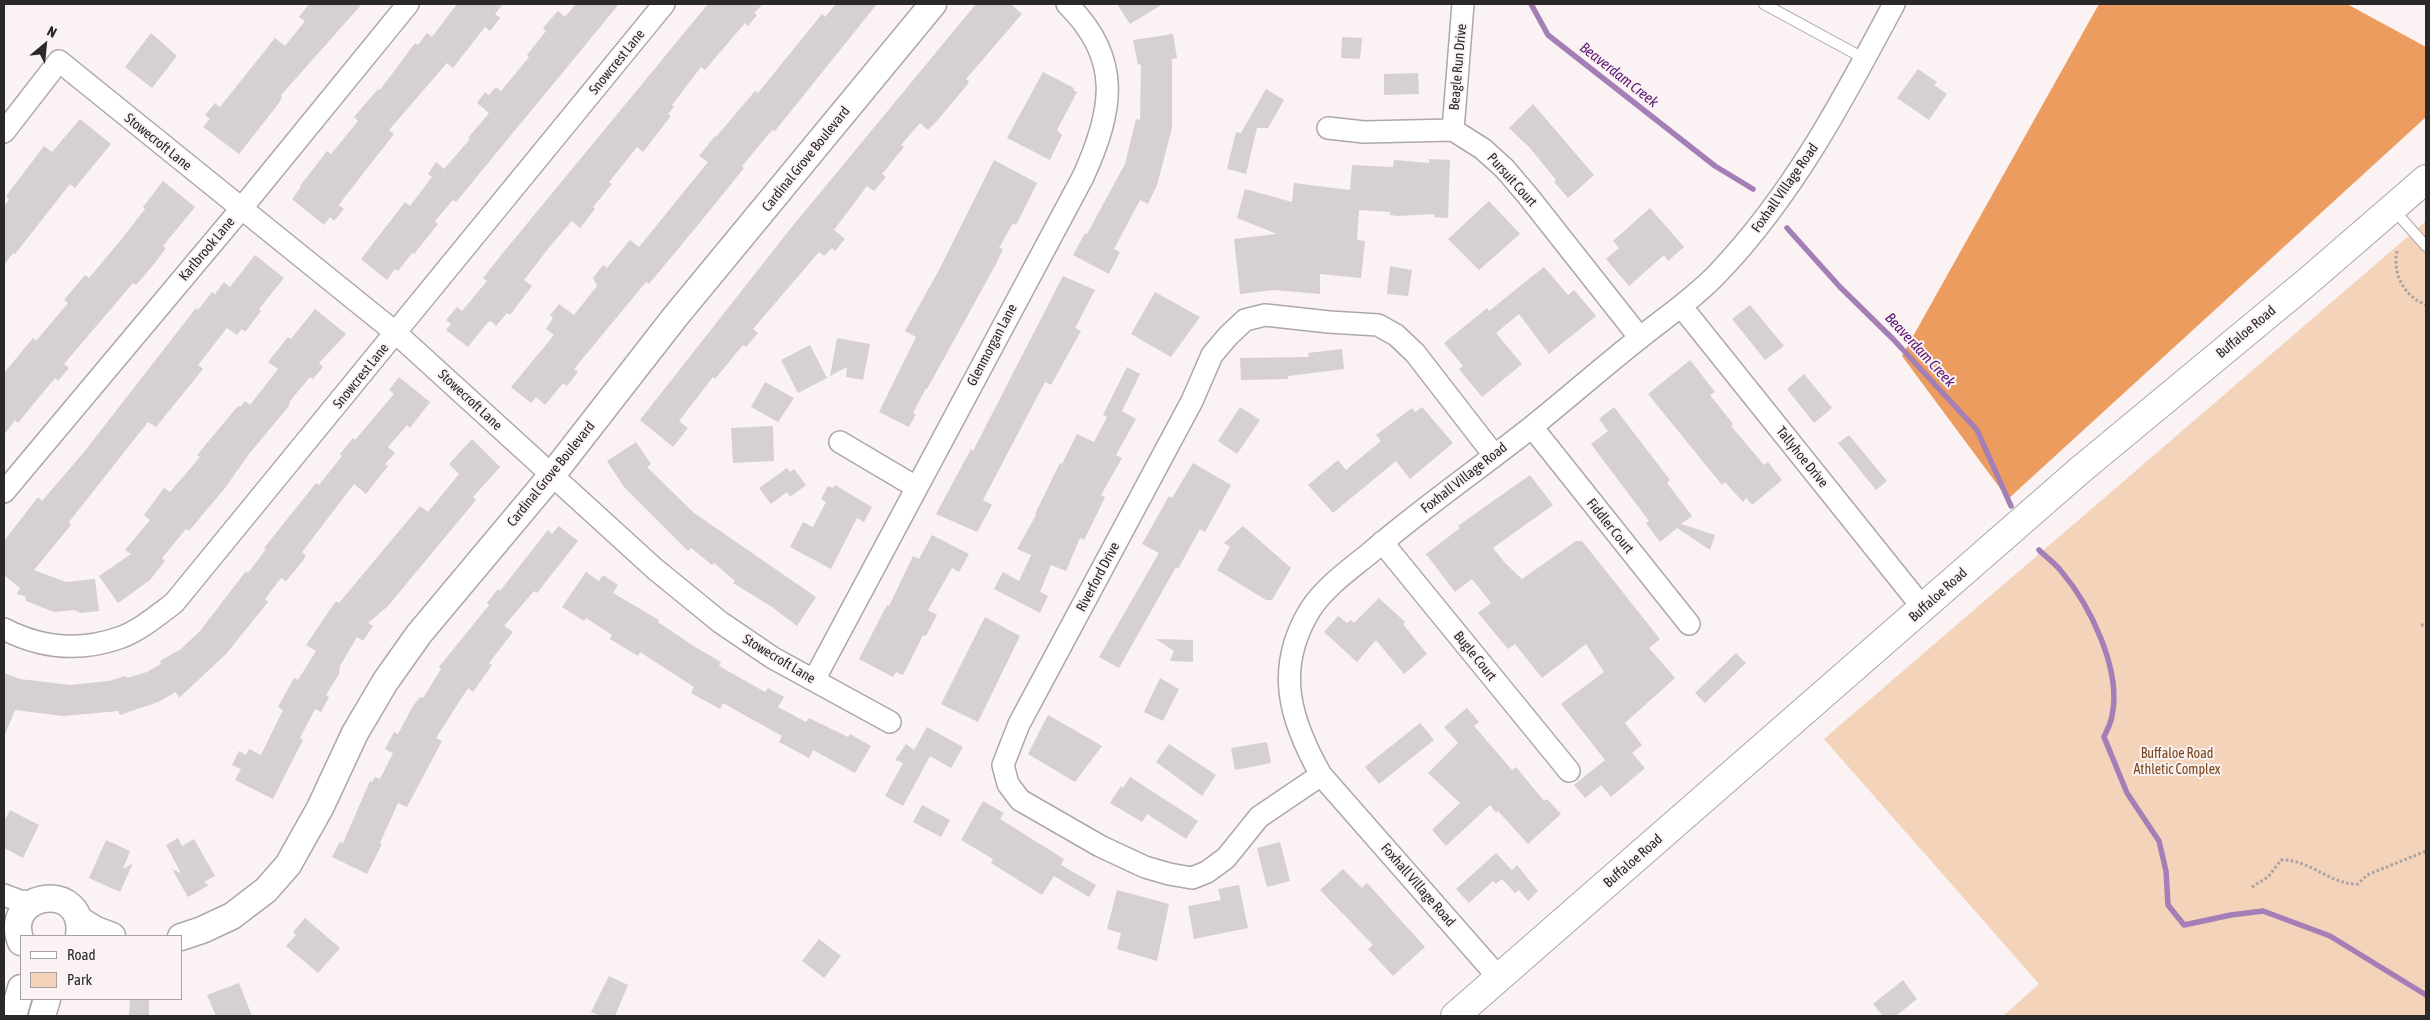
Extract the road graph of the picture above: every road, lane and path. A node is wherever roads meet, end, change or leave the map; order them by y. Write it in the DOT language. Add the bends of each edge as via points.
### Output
graph roads {
  1 [pos="408,4"];
  2 [pos="664,4"];
  3 [pos="933,4"];
  4 [pos="1067,4"];
  5 [pos="1463,4"];
  6 [pos="1764,4"];
  7 [pos="1894,4"];
  8 [pos="1865,59"];
  9 [pos="1328,128"];
  10 [pos="1453,130"];
  11 [pos="4,132"];
  12 [pos="2426,180"];
  13 [pos="2392,208"];
  14 [pos="241,209"];
  15 [pos="2426,246"];
  16 [pos="2397,251"];
  17 [pos="1681,306"];
  18 [pos="2426,306"];
  19 [pos="396,333"];
  20 [pos="1640,338"];
  21 [pos="1532,427"];
  22 [pos="840,442"];
  23 [pos="1494,455"];
  24 [pos="552,475"];
  25 [pos="916,487"];
  26 [pos="4,492"];
  27 [pos="1382,542"];
  28 [pos="1923,608"];
  29 [pos="1689,624"];
  30 [pos="2421,625"];
  31 [pos="2426,625"];
  32 [pos="4,629"];
  33 [pos="814,680"];
  34 [pos="890,722"];
  35 [pos="1569,771"];
  36 [pos="1321,775"];
  37 [pos="2426,851"];
  38 [pos="2252,887"];
  39 [pos="4,895"];
  40 [pos="34,902"];
  41 [pos="14,927"];
  42 [pos="78,928"];
  43 [pos="109,935"];
  44 [pos="182,937"];
  45 [pos="1500,979"];
  46 [pos="20,992"];
  47 [pos="47,1000"];
  48 [pos="13,1016"];
  49 [pos="42,1016"];
  50 [pos="1455,1016"];
  1 -- 14 [label="street, Karlbrook Lane"];
  2 -- 19 [label="street, Snowcrest Lane"];
  3 -- 24 [label="street, Cardinal Grove Boulevard" via="675,317"];
  4 -- 25 [label="street, Glenmorgan Lane" via="1093,36 1104,58 1107,81 1104,126 1083,177"];
  5 -- 10 [label="street, Beagle Run Drive"];
  6 -- 8 [label="lane"];
  7 -- 8 [label="street, Foxhall Village Road"];
  8 -- 17 [label="street, Foxhall Village Road" via="1838,110 1778,203 1719,273"];
  9 -- 10 [label="street" via="1364,132"];
  10 -- 20 [label="street, Pursuit Court" via="1483,149 1505,169"];
  11 -- 14 [label="street, Stowecroft Lane" via="59,61"];
  12 -- 13 [label="main road, Buffaloe Road"];
  13 -- 15 [label="lane"];
  13 -- 28 [label="main road, Buffaloe Road" via="2079,471"];
  14 -- 19 [label="street, Stowecroft Lane"];
  14 -- 26 [label="street, Karlbrook Lane"];
  16 -- 18 [label="path" via="2394,265 2397,277 2408,292"];
  17 -- 20 [label="street, Foxhall Village Road"];
  17 -- 28 [label="street, Tallyhoe Drive"];
  19 -- 24 [label="street, Stowecroft Lane"];
  19 -- 32 [label="street, Snowcrest Lane" via="174,603 120,638 90,644 59,647 26,641"];
  20 -- 21 [label="street, Foxhall Village Road"];
  21 -- 23 [label="street, Foxhall Village Road"];
  21 -- 29 [label="street, Fiddler Court"];
  22 -- 25 [label="street"];
  23 -- 27 [label="street, Foxhall Village Road"];
  23 -- 36 [label="street, Riverford Drive" via="1415,353 1396,335 1378,325 1265,315 1245,320 1212,354 1178,426 1019,724 1003,765 1008,784 1020,800 1044,815 1145,867 1192,878 1226,858 1259,817"];
  24 -- 33 [label="street, Stowecroft Lane" via="656,570 720,622 773,658"];
  24 -- 44 [label="street, Cardinal Grove Boulevard" via="419,634 384,682 288,864 266,890 232,916"];
  25 -- 33 [label="street, Glenmorgan Lane"];
  27 -- 35 [label="street, Bugle Court"];
  27 -- 36 [label="street, Foxhall Village Road" via="1333,584 1311,609 1296,640 1288,675 1292,710 1303,742"];
  28 -- 45 [label="main road, Buffaloe Road"];
  30 -- 31 [label="path"];
  33 -- 34 [label="street, Stowecroft Lane"];
  36 -- 45 [label="street, Foxhall Village Road"];
  37 -- 38 [label="path" via="2367,875 2358,884 2345,885 2295,860 2282,860 2268,877"];
  39 -- 40 [label="street"];
  40 -- 41 [label="street"];
  40 -- 42 [label="street" via="42,898 60,900 74,911"];
  42 -- 43 [label="street"];
  45 -- 50 [label="main road, Buffaloe Road"];
  46 -- 48 [label="street"];
  47 -- 49 [label="street"];
}
